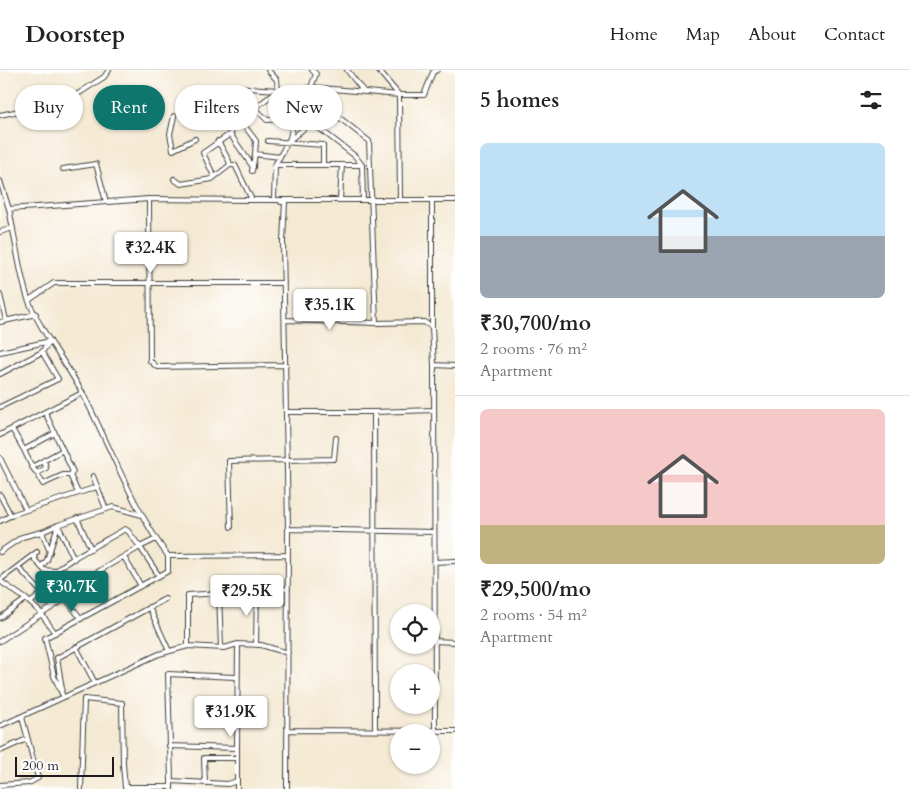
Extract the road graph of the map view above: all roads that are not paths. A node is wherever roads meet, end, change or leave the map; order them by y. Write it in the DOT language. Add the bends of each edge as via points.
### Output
graph roads {
  1 [pos="109,70"];
  2 [pos="268,70"];
  3 [pos="312,70"];
  4 [pos="347,70"];
  5 [pos="378,70"];
  6 [pos="438,70"];
  7 [pos="278,85"];
  8 [pos="312,85"];
  9 [pos="342,90"];
  10 [pos="364,92"];
  11 [pos="399,95"];
  12 [pos="268,98"];
  13 [pos="258,106"];
  14 [pos="258,111"];
  15 [pos="0,115"];
  16 [pos="174,116"];
  17 [pos="268,120"];
  18 [pos="342,120"];
  19 [pos="233,130"];
  20 [pos="248,130"];
  21 [pos="291,130"];
  22 [pos="301,130"];
  23 [pos="321,130"];
  24 [pos="230,134"];
  25 [pos="195,139"];
  26 [pos="268,140"];
  27 [pos="218,141"];
  28 [pos="288,141"];
  29 [pos="255,154"];
  30 [pos="280,157"];
  31 [pos="275,164"];
  32 [pos="230,165"];
  33 [pos="323,165"];
  34 [pos="342,165"];
  35 [pos="362,165"];
  36 [pos="63,169"];
  37 [pos="174,179"];
  38 [pos="212,179"];
  39 [pos="0,181"];
  40 [pos="2,192"];
  41 [pos="149,199"];
  42 [pos="252,200"];
  43 [pos="273,200"];
  44 [pos="340,200"];
  45 [pos="363,200"];
  46 [pos="372,200"];
  47 [pos="400,200"];
  48 [pos="432,200"];
  49 [pos="455,200"];
  50 [pos="106,202"];
  51 [pos="9,210"];
  52 [pos="13,228"];
  53 [pos="0,232"];
  54 [pos="150,283"];
  55 [pos="284,283"];
  56 [pos="0,295"];
  57 [pos="28,300"];
  58 [pos="36,314"];
  59 [pos="6,320"];
  60 [pos="285,320"];
  61 [pos="0,322"];
  62 [pos="376,323"];
  63 [pos="432,327"];
  64 [pos="50,342"];
  65 [pos="0,352"];
  66 [pos="42,352"];
  67 [pos="286,365"];
  68 [pos="434,365"];
  69 [pos="455,366"];
  70 [pos="0,374"];
  71 [pos="82,393"];
  72 [pos="0,407"];
  73 [pos="434,410"];
  74 [pos="45,412"];
  75 [pos="287,412"];
  76 [pos="374,412"];
  77 [pos="12,429"];
  78 [pos="55,433"];
  79 [pos="0,435"];
  80 [pos="336,438"];
  81 [pos="24,450"];
  82 [pos="63,450"];
  83 [pos="0,458"];
  84 [pos="44,460"];
  85 [pos="288,460"];
  86 [pos="32,467"];
  87 [pos="37,473"];
  88 [pos="70,475"];
  89 [pos="93,476"];
  90 [pos="97,487"];
  91 [pos="78,493"];
  92 [pos="0,495"];
  93 [pos="106,509"];
  94 [pos="26,510"];
  95 [pos="142,515"];
  96 [pos="11,516"];
  97 [pos="77,518"];
  98 [pos="0,521"];
  99 [pos="58,524"];
  100 [pos="231,527"];
  101 [pos="288,529"];
  102 [pos="42,532"];
  103 [pos="374,532"];
  104 [pos="434,532"];
  105 [pos="156,539"];
  106 [pos="0,546"];
  107 [pos="140,547"];
  108 [pos="91,549"];
  109 [pos="1,552"];
  110 [pos="50,552"];
  111 [pos="288,555"];
  112 [pos="168,556"];
  113 [pos="124,557"];
  114 [pos="74,559"];
  115 [pos="455,560"];
  116 [pos="434,562"];
  117 [pos="18,567"];
  118 [pos="41,567"];
  119 [pos="55,571"];
  120 [pos="158,576"];
  121 [pos="0,581"];
  122 [pos="56,584"];
  123 [pos="77,584"];
  124 [pos="141,586"];
  125 [pos="288,589"];
  126 [pos="257,591"];
  127 [pos="42,593"];
  128 [pos="219,593"];
  129 [pos="66,599"];
  130 [pos="165,599"];
  131 [pos="28,601"];
  132 [pos="434,604"];
  133 [pos="149,607"];
  134 [pos="0,610"];
  135 [pos="41,613"];
  136 [pos="2,617"];
  137 [pos="81,619"];
  138 [pos="55,633"];
  139 [pos="0,641"];
  140 [pos="440,641"];
  141 [pos="455,642"];
  142 [pos="238,644"];
  143 [pos="256,644"];
  144 [pos="188,646"];
  145 [pos="76,648"];
  146 [pos="221,648"];
  147 [pos="168,651"];
  148 [pos="288,653"];
  149 [pos="434,654"];
  150 [pos="235,677"];
  151 [pos="95,683"];
  152 [pos="63,696"];
  153 [pos="22,716"];
  154 [pos="435,724"];
  155 [pos="0,726"];
  156 [pos="288,730"];
  157 [pos="376,731"];
  158 [pos="390,731"];
  159 [pos="440,731"];
  160 [pos="455,732"];
  161 [pos="27,739"];
  162 [pos="169,746"];
  163 [pos="237,748"];
  164 [pos="0,751"];
  165 [pos="237,758"];
  166 [pos="171,781"];
  167 [pos="237,781"];
  168 [pos="205,782"];
  169 [pos="0,785"];
  170 [pos="125,788"];
  171 [pos="171,788"];
  172 [pos="82,789"];
  173 [pos="237,789"];
  174 [pos="288,789"];
  1 -- 15 [label="street" via="104,77 67,101"];
  2 -- 7 [label="street"];
  3 -- 8 [label="street" via="316,74"];
  4 -- 10 [label="street"];
  5 -- 11 [label="street"];
  6 -- 11 [label="street" via="433,72 424,95"];
  9 -- 10 [label="street"];
  10 -- 11 [label="street"];
  11 -- 47 [label="street"];
  12 -- 13 [label="street"];
  14 -- 17 [label="street"];
  16 -- 25 [label="street" via="170,134 173,150"];
  18 -- 46 [label="street" via="369,141"];
  19 -- 24 [label="street"];
  20 -- 29 [label="street" via="256,141"];
  21 -- 28 [label="street"];
  22 -- 28 [label="street"];
  23 -- 35 [label="street"];
  24 -- 27 [label="street"];
  24 -- 29 [label="street" via="253,169"];
  26 -- 28 [label="street"];
  27 -- 32 [label="street"];
  27 -- 38 [label="street" via="203,153"];
  28 -- 30 [label="street"];
  28 -- 33 [label="street" via="324,145"];
  29 -- 30 [label="street"];
  30 -- 31 [label="street"];
  31 -- 33 [label="street"];
  31 -- 43 [label="street"];
  32 -- 38 [label="street"];
  32 -- 42 [label="street" via="235,165"];
  33 -- 34 [label="street"];
  34 -- 35 [label="street"];
  34 -- 44 [label="street"];
  35 -- 45 [label="street"];
  36 -- 50 [label="street" via="96,164"];
  37 -- 38 [label="street" via="181,184"];
  39 -- 40 [label="street"];
  40 -- 51 [label="street"];
  41 -- 42 [label="street"];
  41 -- 50 [label="street"];
  41 -- 54 [label="street"];
  42 -- 43 [label="street"];
  43 -- 44 [label="street"];
  43 -- 55 [label="street" via="285,202"];
  44 -- 45 [label="street"];
  45 -- 46 [label="street"];
  46 -- 47 [label="street"];
  46 -- 62 [label="street"];
  47 -- 48 [label="street"];
  48 -- 49 [label="street"];
  48 -- 63 [label="street"];
  50 -- 51 [label="street"];
  51 -- 52 [label="street"];
  52 -- 53 [label="street"];
  52 -- 57 [label="street"];
  54 -- 55 [label="street"];
  54 -- 57 [label="street" via="54,283"];
  54 -- 67 [label="street" via="150,361 157,367"];
  55 -- 60 [label="street"];
  56 -- 59 [label="street"];
  57 -- 58 [label="street"];
  58 -- 59 [label="street"];
  58 -- 64 [label="street"];
  59 -- 61 [label="street"];
  60 -- 62 [label="street"];
  60 -- 67 [label="street"];
  62 -- 63 [label="street" via="424,322"];
  63 -- 68 [label="street"];
  64 -- 65 [label="street"];
  64 -- 66 [label="street"];
  64 -- 71 [label="street"];
  66 -- 70 [label="street"];
  66 -- 72 [label="street" via="58,379"];
  67 -- 75 [label="street"];
  68 -- 69 [label="street"];
  68 -- 73 [label="street"];
  71 -- 74 [label="street"];
  71 -- 95 [label="street"];
  73 -- 76 [label="street"];
  73 -- 104 [label="street"];
  74 -- 77 [label="street"];
  74 -- 78 [label="street"];
  75 -- 76 [label="street"];
  75 -- 85 [label="street"];
  76 -- 103 [label="street"];
  77 -- 79 [label="street"];
  77 -- 81 [label="street"];
  78 -- 81 [label="street"];
  78 -- 82 [label="street"];
  80 -- 85 [label="street" via="334,459"];
  81 -- 86 [label="street"];
  82 -- 84 [label="street"];
  82 -- 88 [label="street" via="73,472"];
  83 -- 94 [label="street"];
  84 -- 86 [label="street"];
  84 -- 87 [label="street" via="46,468"];
  85 -- 100 [label="street" via="229,461"];
  85 -- 101 [label="street"];
  86 -- 87 [label="street"];
  87 -- 88 [label="street" via="43,484"];
  88 -- 91 [label="street"];
  89 -- 90 [label="street"];
  90 -- 91 [label="street"];
  90 -- 93 [label="street"];
  91 -- 94 [label="street"];
  92 -- 96 [label="street"];
  93 -- 95 [label="street" via="114,507"];
  93 -- 97 [label="street"];
  94 -- 96 [label="street"];
  95 -- 105 [label="street"];
  96 -- 98 [label="street"];
  97 -- 99 [label="street"];
  97 -- 108 [label="street"];
  99 -- 102 [label="street"];
  99 -- 110 [label="street"];
  99 -- 114 [label="street"];
  101 -- 103 [label="street"];
  101 -- 111 [label="street"];
  102 -- 109 [label="street" via="22,537"];
  102 -- 110 [label="street"];
  103 -- 104 [label="street"];
  103 -- 157 [label="street"];
  104 -- 116 [label="street"];
  105 -- 107 [label="street"];
  105 -- 112 [label="street"];
  106 -- 109 [label="street"];
  107 -- 108 [label="street" via="125,529"];
  107 -- 113 [label="street"];
  107 -- 120 [label="street"];
  108 -- 114 [label="street"];
  110 -- 118 [label="street"];
  111 -- 112 [label="street"];
  111 -- 125 [label="street"];
  112 -- 120 [label="street" via="168,571"];
  113 -- 123 [label="street"];
  113 -- 124 [label="street"];
  114 -- 119 [label="street"];
  115 -- 116 [label="street"];
  116 -- 132 [label="street"];
  117 -- 118 [label="street" via="36,553 35,560"];
  117 -- 121 [label="street"];
  117 -- 127 [label="street"];
  118 -- 119 [label="street"];
  119 -- 122 [label="street" via="50,577"];
  120 -- 124 [label="street"];
  121 -- 131 [label="street"];
  122 -- 127 [label="street"];
  122 -- 129 [label="street"];
  124 -- 137 [label="street"];
  125 -- 126 [label="street"];
  125 -- 148 [label="street"];
  126 -- 128 [label="street"];
  126 -- 143 [label="street"];
  127 -- 131 [label="street"];
  128 -- 144 [label="street" via="188,595"];
  128 -- 146 [label="street"];
  129 -- 135 [label="street"];
  129 -- 137 [label="street"];
  130 -- 133 [label="street"];
  131 -- 135 [label="street"];
  131 -- 136 [label="street"];
  133 -- 145 [label="street"];
  133 -- 147 [label="street"];
  134 -- 136 [label="street"];
  135 -- 138 [label="street"];
  135 -- 139 [label="street"];
  137 -- 138 [label="street"];
  138 -- 152 [label="street" via="45,638 54,676"];
  140 -- 141 [label="street"];
  142 -- 143 [label="street"];
  142 -- 146 [label="street"];
  142 -- 163 [label="street"];
  143 -- 148 [label="street"];
  144 -- 146 [label="street"];
  144 -- 147 [label="street"];
  145 -- 151 [label="street"];
  145 -- 152 [label="street" via="57,658"];
  147 -- 151 [label="street"];
  148 -- 156 [label="street"];
  149 -- 154 [label="street"];
  150 -- 162 [label="street" via="168,674"];
  151 -- 152 [label="street"];
  152 -- 153 [label="street"];
  153 -- 155 [label="street"];
  153 -- 161 [label="street"];
  156 -- 157 [label="street"];
  156 -- 174 [label="street"];
  157 -- 158 [label="street"];
  159 -- 160 [label="street"];
  161 -- 164 [label="street"];
  161 -- 169 [label="street" via="38,778 29,783"];
  162 -- 163 [label="street"];
  162 -- 166 [label="street"];
  163 -- 165 [label="street"];
  165 -- 167 [label="street"];
  165 -- 168 [label="street" via="204,758"];
  166 -- 168 [label="street"];
  166 -- 171 [label="street"];
  167 -- 168 [label="street" via="228,784"];
  167 -- 173 [label="street"];
  170 -- 171 [label="street"];
  170 -- 172 [label="street" via="122,703 84,699"];
}
